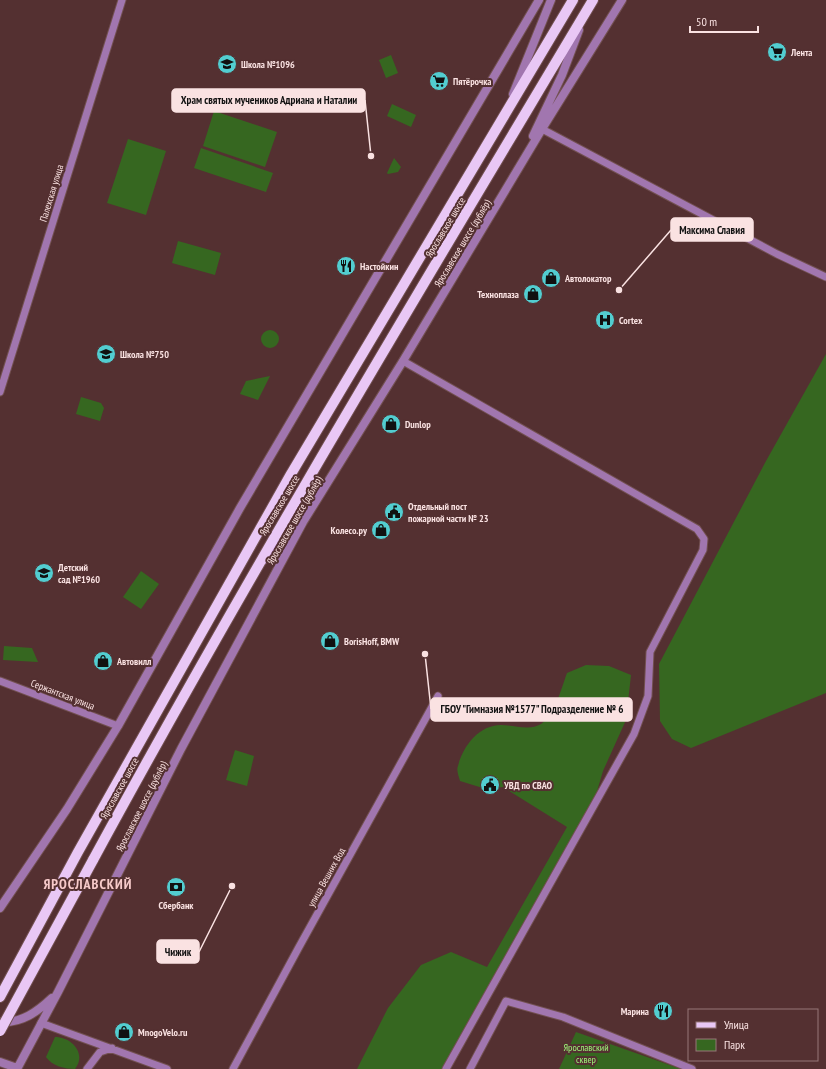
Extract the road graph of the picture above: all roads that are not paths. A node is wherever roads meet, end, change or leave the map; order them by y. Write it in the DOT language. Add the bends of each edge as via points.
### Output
graph roads {
  1 [pos="122,0"];
  2 [pos="539,0"];
  3 [pos="551,0"];
  4 [pos="572,0"];
  5 [pos="593,0"];
  6 [pos="622,0"];
  7 [pos="586,12"];
  8 [pos="506,113"];
  9 [pos="542,129"];
  10 [pos="527,154"];
  11 [pos="826,277"];
  12 [pos="403,361"];
  13 [pos="0,392"];
  14 [pos="303,522"];
  15 [pos="255,569"];
  16 [pos="0,681"];
  17 [pos="438,696"];
  18 [pos="118,726"];
  19 [pos="0,908"];
  20 [pos="58,992"];
  21 [pos="0,997"];
  22 [pos="0,1022"];
  23 [pos="41,1023"];
  24 [pos="0,1031"];
  25 [pos="112,1048"];
  26 [pos="0,1062"];
  27 [pos="18,1069"];
  28 [pos="87,1069"];
  29 [pos="167,1069"];
  30 [pos="233,1069"];
  31 [pos="446,1069"];
  32 [pos="470,1069"];
  33 [pos="692,1069"];
  1 -- 13 [label="street, Палехская улица"];
  2 -- 18 [label="street" via="240,508"];
  3 -- 8 [label="street"];
  4 -- 8 [label="main road, Ярославское шоссе"];
  5 -- 7 [label="main road, Ярославское шоссе"];
  6 -- 9 [label="street, Ярославское шоссе (дублёр)"];
  7 -- 10 [label="street" via="562,75 537,125"];
  7 -- 15 [label="main road, Ярославское шоссе"];
  8 -- 21 [label="main road, Ярославское шоссе" via="291,474 78,852"];
  9 -- 10 [label="street, Ярославское шоссе (дублёр)"];
  9 -- 11 [label="street" via="777,254"];
  10 -- 12 [label="street, Ярославское шоссе (дублёр)"];
  12 -- 14 [label="street, Ярославское шоссе (дублёр)"];
  12 -- 31 [label="street" via="697,529 704,538 703,550 650,652 648,696 634,734"];
  14 -- 15 [label="street"];
  14 -- 20 [label="street, Ярославское шоссе (дублёр)" via="181,749"];
  15 -- 24 [label="main road, Ярославское шоссе, bridge"];
  16 -- 18 [label="street, Сержантская улица"];
  17 -- 30 [label="street, улица Вешних Вод"];
  18 -- 19 [label="street" via="75,796"];
  20 -- 22 [label="street" via="33,1014 9,1023"];
  20 -- 23 [label="street, Ярославское шоссе (дублёр)"];
  23 -- 25 [label="street"];
  23 -- 27 [label="street, Ярославское шоссе (дублёр)"];
  25 -- 28 [label="street" via="100,1052"];
  25 -- 29 [label="street"];
  26 -- 27 [label="street"];
  32 -- 33 [label="street" via="506,1001 563,1017"];
}
